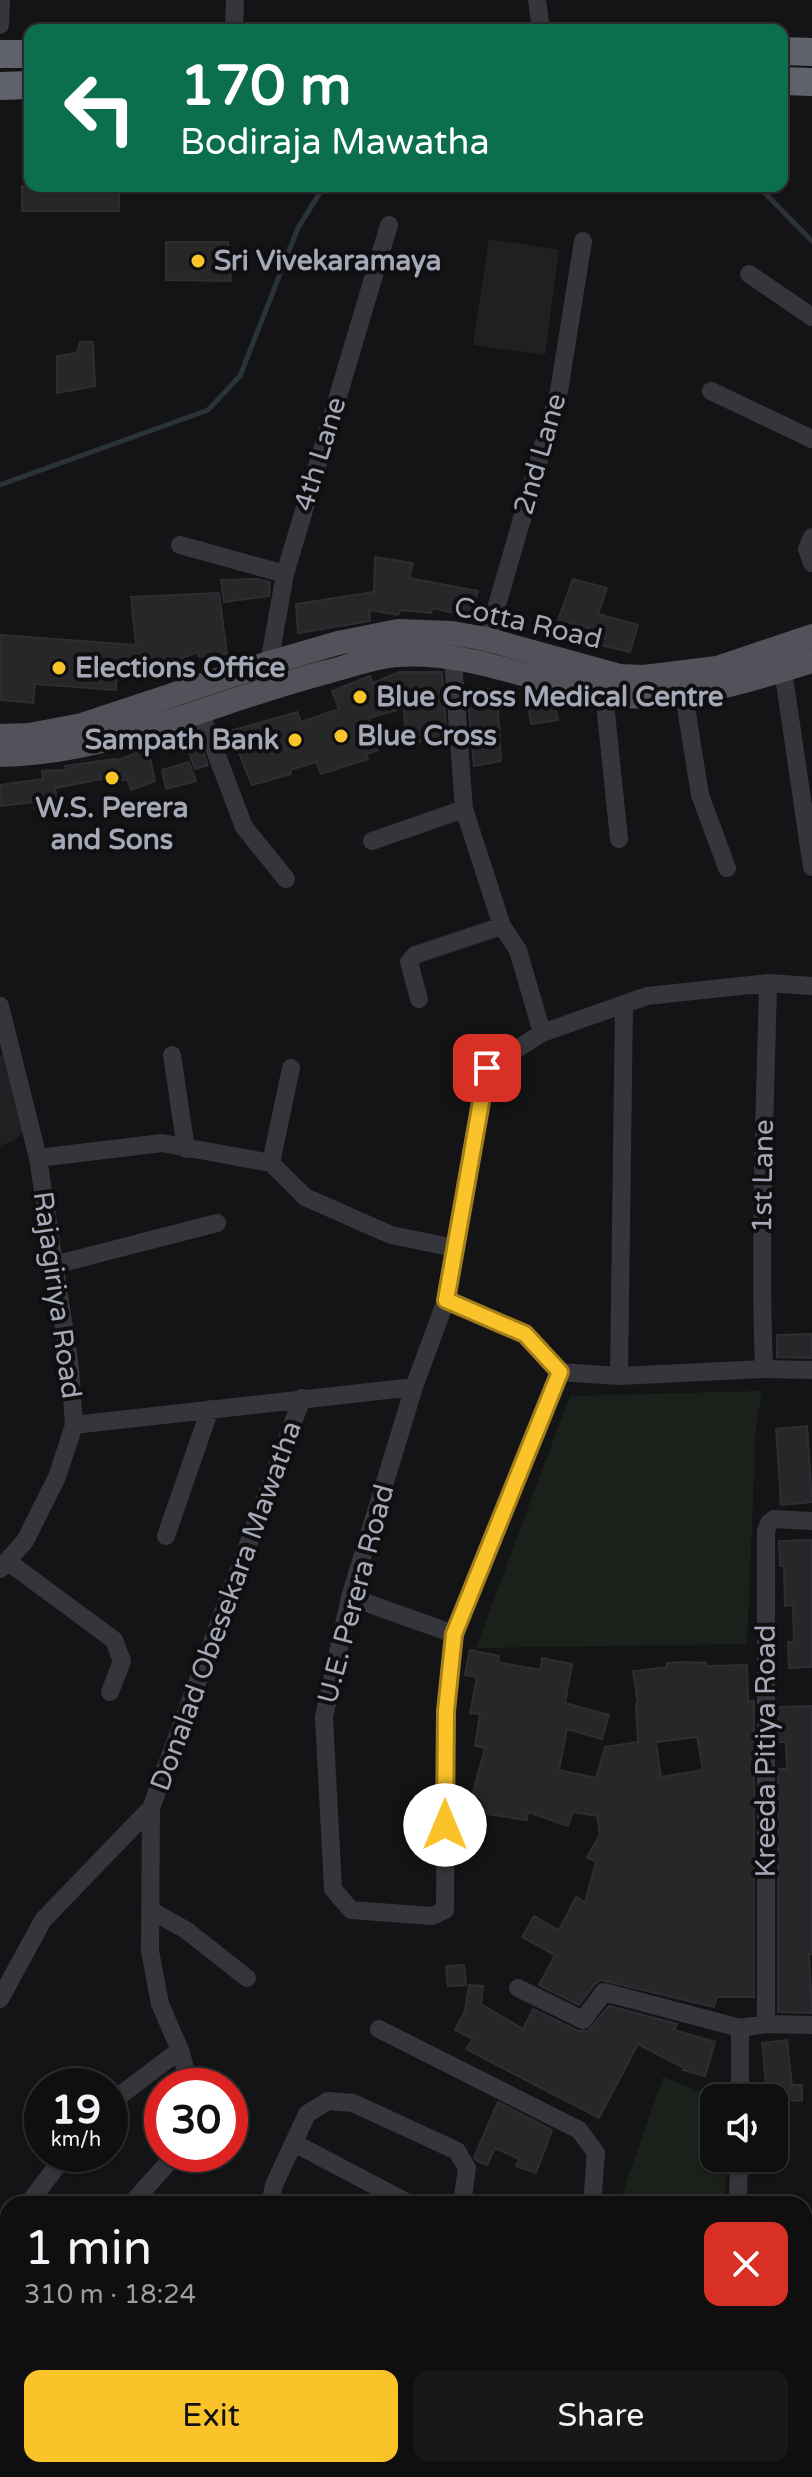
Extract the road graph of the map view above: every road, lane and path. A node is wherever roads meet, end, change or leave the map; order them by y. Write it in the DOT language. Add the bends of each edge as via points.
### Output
graph roads {
  1 [pos="1,0"];
  2 [pos="235,0"];
  3 [pos="537,0"];
  4 [pos="234,24"];
  5 [pos="540,24"];
  6 [pos="0,25"];
  7 [pos="788,51"];
  8 [pos="812,52"];
  9 [pos="0,54"];
  10 [pos="24,54"];
  11 [pos="788,81"];
  12 [pos="812,82"];
  13 [pos="24,85"];
  14 [pos="0,86"];
  15 [pos="389,225"];
  16 [pos="583,241"];
  17 [pos="749,274"];
  18 [pos="812,317"];
  19 [pos="711,391"];
  20 [pos="812,439"];
  21 [pos="812,537"];
  22 [pos="180,545"];
  23 [pos="812,563"];
  24 [pos="285,574"];
  25 [pos="452,633"];
  26 [pos="812,636"];
  27 [pos="486,639"];
  28 [pos="452,658"];
  29 [pos="812,661"];
  30 [pos="482,664"];
  31 [pos="783,670"];
  32 [pos="274,673"];
  33 [pos="604,694"];
  34 [pos="684,695"];
  35 [pos="200,711"];
  36 [pos="117,724"];
  37 [pos="0,736"];
  38 [pos="0,755"];
  39 [pos="464,809"];
  40 [pos="619,839"];
  41 [pos="372,841"];
  42 [pos="812,867"];
  43 [pos="727,868"];
  44 [pos="286,879"];
  45 [pos="502,926"];
  46 [pos="768,983"];
  47 [pos="812,986"];
  48 [pos="419,999"];
  49 [pos="624,1004"];
  50 [pos="0,1009"];
  51 [pos="542,1033"];
  52 [pos="172,1055"];
  53 [pos="291,1068"];
  54 [pos="186,1149"];
  55 [pos="38,1158"];
  56 [pos="271,1163"];
  57 [pos="217,1223"];
  58 [pos="455,1248"];
  59 [pos="54,1265"];
  60 [pos="446,1300"];
  61 [pos="764,1369"];
  62 [pos="812,1370"];
  63 [pos="560,1372"];
  64 [pos="619,1376"];
  65 [pos="414,1387"];
  66 [pos="302,1398"];
  67 [pos="210,1409"];
  68 [pos="74,1425"];
  69 [pos="812,1521"];
  70 [pos="166,1536"];
  71 [pos="3,1565"];
  72 [pos="350,1597"];
  73 [pos="454,1634"];
  74 [pos="110,1692"];
  75 [pos="151,1808"];
  76 [pos="150,1910"];
  77 [pos="247,1978"];
  78 [pos="518,1988"];
  79 [pos="0,1999"];
  80 [pos="766,2024"];
  81 [pos="812,2025"];
  82 [pos="740,2028"];
  83 [pos="379,2029"];
  84 [pos="180,2050"];
  85 [pos="185,2068"];
  86 [pos="740,2084"];
  87 [pos="128,2089"];
  88 [pos="294,2143"];
  89 [pos="52,2172"];
  90 [pos="160,2172"];
  91 [pos="739,2172"];
  92 [pos="34,2196"];
  93 [pos="138,2196"];
  94 [pos="272,2196"];
  95 [pos="395,2196"];
  96 [pos="463,2196"];
  97 [pos="593,2196"];
  98 [pos="738,2196"];
  1 -- 6 [label="street"];
  2 -- 4 [label="street"];
  3 -- 5 [label="street"];
  7 -- 8 [label="highway"];
  9 -- 10 [label="highway"];
  11 -- 12 [label="highway"];
  13 -- 14 [label="highway"];
  15 -- 24 [label="street, 4th Lane"];
  16 -- 27 [label="street, 2nd Lane" via="559,391"];
  17 -- 18 [label="street"];
  19 -- 20 [label="street"];
  21 -- 23 [label="street" via="807,549"];
  22 -- 24 [label="street"];
  24 -- 32 [label="street, 4th Lane"];
  25 -- 27 [label="main road, Cotta Road"];
  25 -- 28 [label="street"];
  25 -- 32 [label="main road, Cotta Road" via="398,631 338,643"];
  26 -- 27 [label="main road, Cotta Road" via="717,668 644,677 620,676"];
  27 -- 30 [label="street, 2nd Lane"];
  28 -- 30 [label="main road, Cotta Road"];
  28 -- 32 [label="main road, Cotta Road" via="397,655"];
  28 -- 39 [label="street"];
  29 -- 31 [label="main road, Cotta Road"];
  30 -- 33 [label="main road, Cotta Road"];
  31 -- 34 [label="main road, Cotta Road"];
  31 -- 42 [label="street"];
  32 -- 35 [label="main road, Cotta Road"];
  32 -- 36 [label="main road, Cotta Road"];
  33 -- 34 [label="main road, Cotta Road"];
  33 -- 40 [label="street"];
  34 -- 43 [label="street" via="700,795"];
  35 -- 36 [label="main road, Cotta Road"];
  35 -- 44 [label="street" via="244,827"];
  36 -- 37 [label="main road, Cotta Road"];
  36 -- 38 [label="main road, Cotta Road" via="86,744"];
  39 -- 41 [label="street"];
  39 -- 45 [label="street"];
  45 -- 48 [label="street" via="415,955 409,962"];
  45 -- 51 [label="street" via="518,950"];
  46 -- 47 [label="street, U.E. Perera Road"];
  46 -- 49 [label="street, U.E. Perera Road" via="647,996"];
  46 -- 61 [label="street, 1st Lane"];
  49 -- 51 [label="street, U.E. Perera Road"];
  49 -- 64 [label="street"];
  50 -- 55 [label="street, Rajagiriya Road"];
  51 -- 58 [label="street, U.E. Perera Road" via="487,1068"];
  52 -- 54 [label="street"];
  53 -- 56 [label="street"];
  54 -- 55 [label="street" via="162,1143"];
  54 -- 56 [label="street"];
  55 -- 59 [label="street, Rajagiriya Road"];
  56 -- 58 [label="street" via="305,1197 391,1235"];
  57 -- 59 [label="street"];
  58 -- 60 [label="street, U.E. Perera Road"];
  59 -- 68 [label="street, Rajagiriya Road"];
  60 -- 63 [label="street" via="525,1334"];
  60 -- 65 [label="street, U.E. Perera Road"];
  61 -- 62 [label="street"];
  61 -- 64 [label="street"];
  63 -- 64 [label="street"];
  63 -- 73 [label="street, U.E. Perera Road"];
  65 -- 66 [label="street, Donalad Obesekara Mawatha"];
  65 -- 72 [label="street, U.E. Perera Road"];
  66 -- 67 [label="street, Donalad Obesekara Mawatha"];
  66 -- 75 [label="street, Donalad Obesekara Mawatha"];
  67 -- 68 [label="street, Donalad Obesekara Mawatha"];
  67 -- 70 [label="street"];
  68 -- 71 [label="street, Rajagiriya Road" via="57,1477 25,1541"];
  69 -- 80 [label="street, Kreeda Pitiya Road" via="774,1519 766,1531"];
  71 -- 74 [label="street" via="114,1640 122,1661"];
  72 -- 73 [label="street"];
  72 -- 73 [label="street, U.E. Perera Road" via="324,1717 333,1889 351,1910 432,1916 445,1910 446,1711"];
  75 -- 76 [label="street"];
  75 -- 79 [label="street, Donalad Obesekara Mawatha" via="43,1920"];
  76 -- 77 [label="street" via="186,1930"];
  76 -- 84 [label="street" via="150,1951 160,2004"];
  78 -- 82 [label="street" via="583,2020 604,1992"];
  80 -- 81 [label="street"];
  80 -- 82 [label="street"];
  82 -- 86 [label="street"];
  83 -- 97 [label="street" via="579,2130 596,2153"];
  84 -- 85 [label="street"];
  84 -- 87 [label="street"];
  88 -- 94 [label="street"];
  88 -- 95 [label="street"];
  88 -- 96 [label="street" via="307,2114 328,2101 353,2103 457,2151 467,2168"];
  89 -- 92 [label="street"];
  90 -- 93 [label="street"];
  91 -- 98 [label="street"];
}
